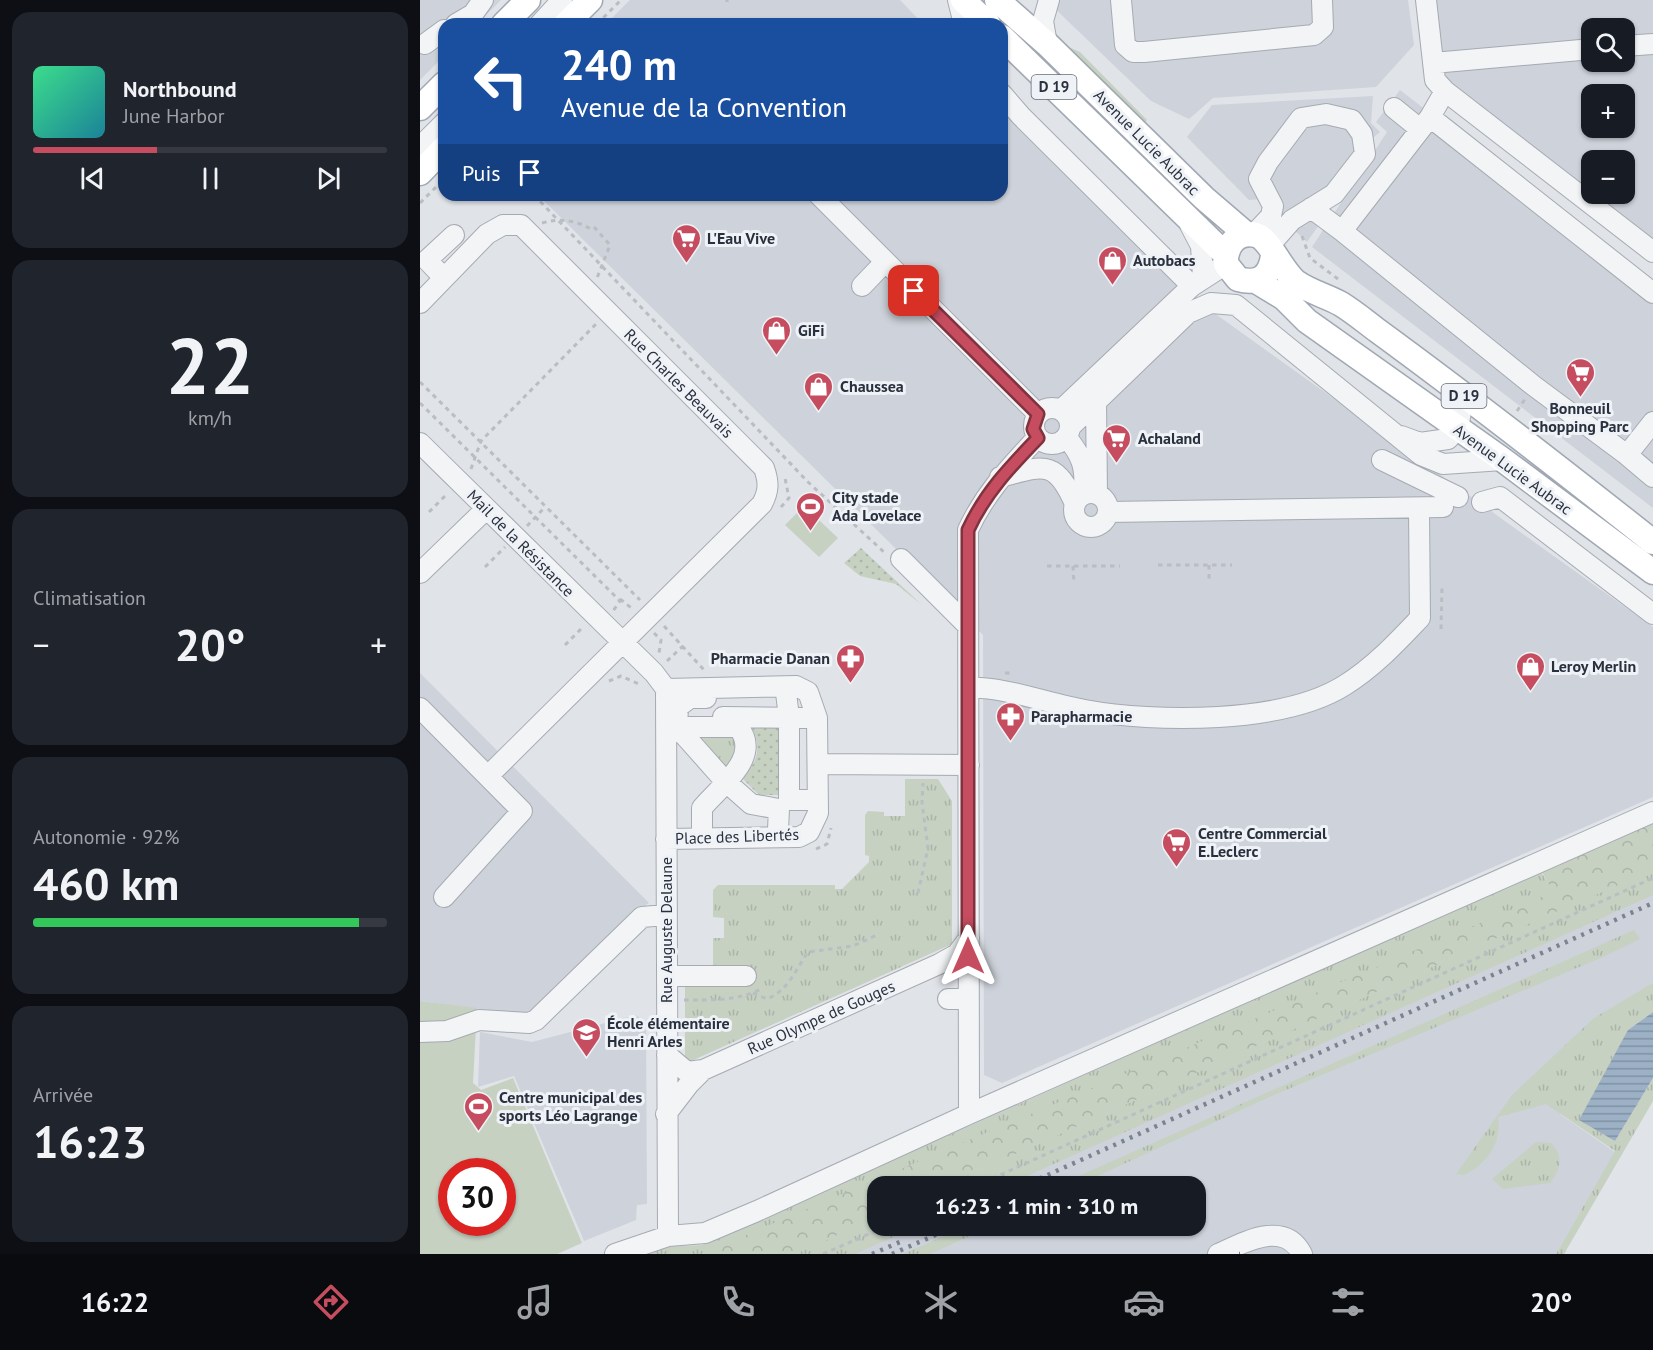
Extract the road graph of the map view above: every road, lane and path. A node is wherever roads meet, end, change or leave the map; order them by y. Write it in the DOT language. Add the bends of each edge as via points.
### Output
graph roads {
  1 [pos="528,0"];
  2 [pos="621,0"];
  3 [pos="958,0"];
  4 [pos="963,0"];
  5 [pos="997,0"];
  6 [pos="1048,0"];
  7 [pos="1121,0"];
  8 [pos="1322,0"];
  9 [pos="1426,0"];
  10 [pos="579,14"];
  11 [pos="510,18"];
  12 [pos="563,18"];
  13 [pos="962,18"];
  14 [pos="982,18"];
  15 [pos="438,34"];
  16 [pos="1008,43"];
  17 [pos="422,44"];
  18 [pos="1047,44"];
  19 [pos="1653,44"];
  20 [pos="1635,45"];
  21 [pos="1581,50"];
  22 [pos="1433,63"];
  23 [pos="438,90"];
  24 [pos="1445,91"];
  25 [pos="1008,101"];
  26 [pos="420,108"];
  27 [pos="1394,108"];
  28 [pos="1425,123"];
  29 [pos="438,129"];
  30 [pos="420,147"];
  31 [pos="438,154"];
  32 [pos="420,173"];
  33 [pos="438,185"];
  34 [pos="540,201"];
  35 [pos="825,201"];
  36 [pos="420,203"];
  37 [pos="1311,208"];
  38 [pos="1186,217"];
  39 [pos="536,219"];
  40 [pos="557,219"];
  41 [pos="1292,220"];
  42 [pos="1342,231"];
  43 [pos="454,236"];
  44 [pos="1261,242"];
  45 [pos="1653,252"];
  46 [pos="1226,260"];
  47 [pos="885,262"];
  48 [pos="602,264"];
  49 [pos="444,278"];
  50 [pos="596,279"];
  51 [pos="1256,281"];
  52 [pos="1197,282"];
  53 [pos="1343,283"];
  54 [pos="862,286"];
  55 [pos="1653,293"];
  56 [pos="420,303"];
  57 [pos="607,312"];
  58 [pos="420,382"];
  59 [pos="1464,396"];
  60 [pos="1096,400"];
  61 [pos="420,404"];
  62 [pos="1038,414"];
  63 [pos="1653,422"];
  64 [pos="1066,425"];
  65 [pos="1458,428"];
  66 [pos="1396,434"];
  67 [pos="1038,438"];
  68 [pos="481,441"];
  69 [pos="420,443"];
  70 [pos="1627,455"];
  71 [pos="476,459"];
  72 [pos="1382,460"];
  73 [pos="1503,460"];
  74 [pos="468,473"];
  75 [pos="1000,477"];
  76 [pos="1653,477"];
  77 [pos="454,487"];
  78 [pos="1086,497"];
  79 [pos="1482,502"];
  80 [pos="545,507"];
  81 [pos="486,508"];
  82 [pos="1419,509"];
  83 [pos="429,512"];
  84 [pos="1108,512"];
  85 [pos="535,518"];
  86 [pos="523,529"];
  87 [pos="1653,542"];
  88 [pos="509,543"];
  89 [pos="900,559"];
  90 [pos="1158,565"];
  91 [pos="1209,565"];
  92 [pos="1232,565"];
  93 [pos="1047,566"];
  94 [pos="1073,566"];
  95 [pos="1120,566"];
  96 [pos="485,567"];
  97 [pos="1653,572"];
  98 [pos="420,573"];
  99 [pos="1074,584"];
  100 [pos="1209,584"];
  101 [pos="1442,587"];
  102 [pos="614,595"];
  103 [pos="642,602"];
  104 [pos="1653,614"];
  105 [pos="658,620"];
  106 [pos="588,623"];
  107 [pos="968,626"];
  108 [pos="1441,629"];
  109 [pos="621,643"];
  110 [pos="565,645"];
  111 [pos="683,645"];
  112 [pos="660,667"];
  113 [pos="706,672"];
  114 [pos="1006,673"];
  115 [pos="1014,673"];
  116 [pos="646,680"];
  117 [pos="604,683"];
  118 [pos="969,688"];
  119 [pos="666,689"];
  120 [pos="786,693"];
  121 [pos="420,708"];
  122 [pos="789,717"];
  123 [pos="812,718"];
  124 [pos="677,724"];
  125 [pos="818,764"];
  126 [pos="969,765"];
  127 [pos="488,776"];
  128 [pos="924,778"];
  129 [pos="725,781"];
  130 [pos="812,800"];
  131 [pos="784,805"];
  132 [pos="1653,812"];
  133 [pos="778,830"];
  134 [pos="702,831"];
  135 [pos="666,838"];
  136 [pos="1653,878"];
  137 [pos="918,893"];
  138 [pos="444,897"];
  139 [pos="666,915"];
  140 [pos="878,935"];
  141 [pos="969,938"];
  142 [pos="939,964"];
  143 [pos="667,976"];
  144 [pos="749,984"];
  145 [pos="761,989"];
  146 [pos="962,997"];
  147 [pos="674,1000"];
  148 [pos="420,1032"];
  149 [pos="666,1055"];
  150 [pos="703,1070"];
  151 [pos="666,1114"];
  152 [pos="969,1114"];
  153 [pos="998,1176"];
  154 [pos="867,1235"];
  155 [pos="668,1236"];
  156 [pos="615,1254"];
  157 [pos="823,1254"];
  158 [pos="1218,1254"];
  159 [pos="1302,1254"];
  1 -- 11 [label="main road"];
  2 -- 10 [label="path"];
  3 -- 13 [label="street"];
  4 -- 14 [label="main road"];
  5 -- 18 [label="main road, Avenue Lucie Aubrac / D 19"];
  6 -- 18 [label="street" via="1043,21"];
  7 -- 8 [label="street" via="1125,45 1133,52 1314,35 1323,27"];
  9 -- 22 [label="street"];
  10 -- 12 [label="street"];
  15 -- 17 [label="street"];
  16 -- 38 [label="main road, Avenue Lucie Aubrac / D 19"];
  18 -- 44 [label="main road, Avenue Lucie Aubrac / D 19" via="1204,198"];
  19 -- 20 [label="street"];
  21 -- 22 [label="street"];
  22 -- 24 [label="street" via="1435,80"];
  23 -- 26 [label="main road"];
  24 -- 28 [label="street"];
  24 -- 45 [label="street"];
  25 -- 52 [label="street"];
  27 -- 28 [label="street"];
  28 -- 42 [label="street"];
  28 -- 55 [label="street"];
  29 -- 30 [label="street"];
  31 -- 32 [label="main road"];
  33 -- 36 [label="path"];
  34 -- 40 [label="path"];
  35 -- 47 [label="street"];
  37 -- 41 [label="street"];
  37 -- 42 [label="street"];
  37 -- 44 [label="street" via="1334,194 1365,154 1362,134 1352,120 1326,114 1301,118 1268,162 1259,178 1273,206"];
  38 -- 46 [label="main road, Avenue Lucie Aubrac / D 19"];
  38 -- 52 [label="street" via="1202,246"];
  39 -- 40 [label="path" via="542,223"];
  40 -- 48 [label="path"];
  40 -- 48 [label="path" via="592,228 610,245"];
  41 -- 44 [label="street"];
  41 -- 53 [label="path" via="1301,230 1310,258"];
  42 -- 70 [label="street" via="1534,386"];
  43 -- 49 [label="street" via="427,260"];
  44 -- 46 [label="main road" via="1232,241"];
  44 -- 51 [label="main road" via="1271,268"];
  44 -- 59 [label="main road, Avenue Lucie Aubrac / D 19" via="1297,282 1340,304"];
  46 -- 51 [label="main road, Avenue Lucie Aubrac" via="1238,279"];
  46 -- 52 [label="street"];
  47 -- 54 [label="street"];
  47 -- 62 [label="street"];
  48 -- 50 [label="path"];
  48 -- 89 [label="path" via="808,482 880,551"];
  49 -- 56 [label="street, Rue Charles Beauvais"];
  49 -- 57 [label="street, Rue Charles Beauvais" via="487,234 503,225 521,225"];
  51 -- 65 [label="main road, Avenue Lucie Aubrac / D 19"];
  52 -- 64 [label="street"];
  57 -- 68 [label="path"];
  57 -- 109 [label="street, Rue Charles Beauvais" via="764,468 768,480 768,494 762,504"];
  58 -- 68 [label="path"];
  59 -- 65 [label="street"];
  59 -- 87 [label="main road, Avenue Lucie Aubrac / D 19"];
  60 -- 64 [label="street"];
  60 -- 66 [label="street" via="1188,313 1211,303 1236,305"];
  60 -- 78 [label="street"];
  61 -- 71 [label="path"];
  62 -- 64 [label="street" via="1047,408"];
  62 -- 67 [label="street" via="1033,429"];
  63 -- 70 [label="street"];
  64 -- 67 [label="street" via="1052,444"];
  64 -- 78 [label="street" via="1086,470"];
  65 -- 66 [label="street" via="1452,436 1436,443 1420,443"];
  65 -- 73 [label="main road, Avenue Lucie Aubrac / D 19"];
  66 -- 73 [label="street" via="1421,455 1443,464"];
  67 -- 75 [label="street"];
  68 -- 71 [label="path"];
  68 -- 80 [label="path"];
  69 -- 81 [label="street, Mail de la Résistance"];
  70 -- 76 [label="street"];
  71 -- 74 [label="path"];
  71 -- 85 [label="path"];
  72 -- 82 [label="street" via="1450,502"];
  73 -- 97 [label="main road, Avenue Lucie Aubrac / D 19"];
  75 -- 78 [label="street" via="1034,468 1049,469"];
  75 -- 107 [label="street" via="980,503 968,530"];
  77 -- 83 [label="path"];
  78 -- 84 [label="street" via="1107,503"];
  78 -- 84 [label="street" via="1076,517 1085,526 1104,522"];
  79 -- 104 [label="street" via="1500,497"];
  80 -- 85 [label="path"];
  80 -- 103 [label="path"];
  81 -- 98 [label="street"];
  81 -- 109 [label="street, Mail de la Résistance"];
  82 -- 84 [label="street"];
  82 -- 118 [label="street" via="1420,618 1345,686 1306,702 1231,716 1122,717 986,687"];
  85 -- 86 [label="path"];
  85 -- 102 [label="path"];
  88 -- 96 [label="path"];
  89 -- 107 [label="street"];
  90 -- 91 [label="path"];
  91 -- 92 [label="path"];
  91 -- 100 [label="path"];
  93 -- 94 [label="path"];
  94 -- 95 [label="path"];
  94 -- 99 [label="path"];
  101 -- 108 [label="path"];
  105 -- 111 [label="path"];
  106 -- 110 [label="path"];
  107 -- 118 [label="street"];
  109 -- 119 [label="street"];
  109 -- 127 [label="street, Rue Charles Beauvais"];
  111 -- 112 [label="path"];
  111 -- 113 [label="path"];
  114 -- 115 [label="path"];
  116 -- 117 [label="path" via="639,686 621,676"];
  118 -- 126 [label="street"];
  119 -- 125 [label="street, Place des Libertés" via="796,686 808,692 813,702"];
  119 -- 135 [label="street, Rue Auguste Delaune"];
  120 -- 122 [label="street"];
  121 -- 127 [label="street"];
  122 -- 123 [label="street"];
  122 -- 124 [label="street" via="706,705"];
  122 -- 131 [label="street"];
  124 -- 129 [label="street"];
  124 -- 129 [label="street" via="738,727 746,736 743,762"];
  125 -- 126 [label="street"];
  125 -- 135 [label="street, Place des Libertés" via="818,813 809,832 799,837"];
  126 -- 141 [label="street"];
  127 -- 138 [label="street" via="522,811"];
  128 -- 137 [label="path" via="922,803 928,848"];
  129 -- 131 [label="street" via="751,804"];
  129 -- 134 [label="street" via="702,808"];
  130 -- 131 [label="street"];
  131 -- 133 [label="street"];
  132 -- 152 [label="street"];
  135 -- 139 [label="street, Rue Auguste Delaune"];
  136 -- 153 [label="path"];
  139 -- 143 [label="street, Rue Auguste Delaune"];
  139 -- 148 [label="street" via="642,917 536,1020 479,1020 447,1031"];
  140 -- 144 [label="path" via="853,946 808,952 776,996 768,999"];
  141 -- 142 [label="street, Rue Olympe de Gouges" via="957,954"];
  141 -- 146 [label="street"];
  142 -- 146 [label="street" via="956,968 964,979"];
  142 -- 150 [label="street, Rue Olympe de Gouges"];
  143 -- 144 [label="street"];
  143 -- 149 [label="street, Rue Auguste Delaune"];
  144 -- 145 [label="path"];
  144 -- 147 [label="path" via="730,999"];
  146 -- 152 [label="street"];
  149 -- 150 [label="street" via="687,1072"];
  149 -- 151 [label="street, Rue Auguste Delaune"];
  150 -- 151 [label="street, Rue Olympe de Gouges"];
  151 -- 155 [label="street, Rue Auguste Delaune"];
  152 -- 155 [label="street" via="705,1233"];
  154 -- 157 [label="path"];
  155 -- 156 [label="street"];
  158 -- 159 [label="street" via="1266,1235 1288,1239"];
}
